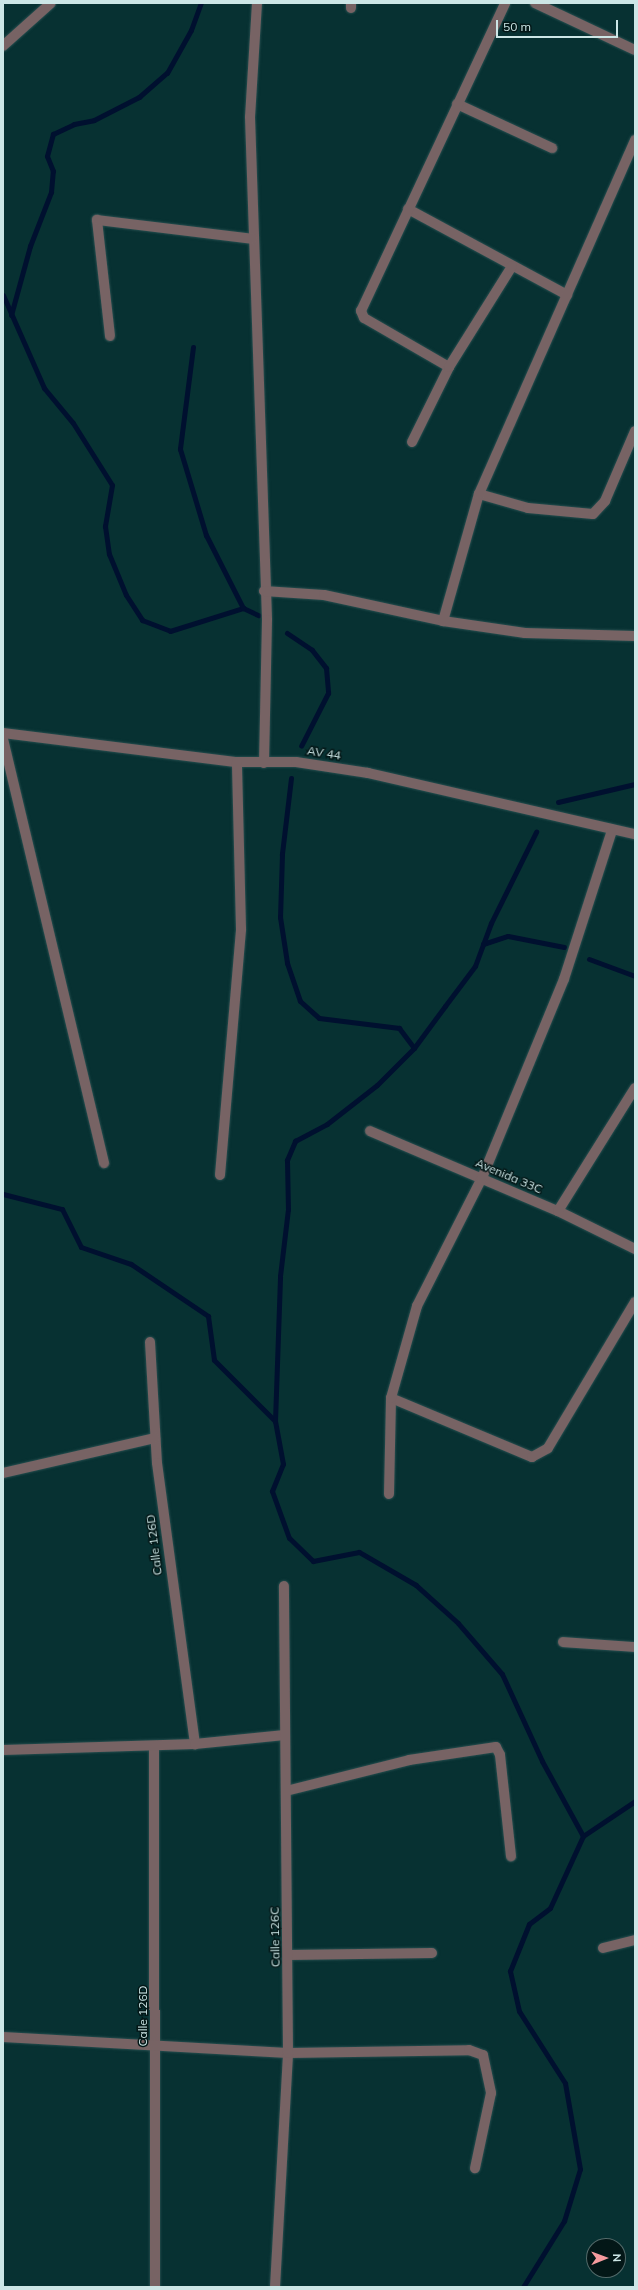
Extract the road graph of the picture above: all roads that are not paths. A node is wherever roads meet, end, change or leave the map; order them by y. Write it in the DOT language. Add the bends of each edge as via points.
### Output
graph roads {
  1 [pos="51,3"];
  2 [pos="257,3"];
  3 [pos="505,3"];
  4 [pos="535,3"];
  5 [pos="3,46"];
  6 [pos="635,50"];
  7 [pos="457,104"];
  8 [pos="635,140"];
  9 [pos="552,148"];
  10 [pos="408,209"];
  11 [pos="253,239"];
  12 [pos="512,266"];
  13 [pos="567,295"];
  14 [pos="110,336"];
  15 [pos="449,367"];
  16 [pos="635,431"];
  17 [pos="412,442"];
  18 [pos="479,494"];
  19 [pos="264,591"];
  20 [pos="443,621"];
  21 [pos="635,636"];
  22 [pos="3,733"];
  23 [pos="3,740"];
  24 [pos="237,762"];
  25 [pos="264,763"];
  26 [pos="612,830"];
  27 [pos="635,834"];
  28 [pos="635,1088"];
  29 [pos="370,1131"];
  30 [pos="104,1163"];
  31 [pos="220,1175"];
  32 [pos="482,1178"];
  33 [pos="558,1211"];
  34 [pos="635,1249"];
  35 [pos="635,1302"];
  36 [pos="150,1342"];
  37 [pos="391,1398"];
  38 [pos="155,1438"];
  39 [pos="3,1474"];
  40 [pos="389,1494"];
  41 [pos="284,1586"];
  42 [pos="563,1642"];
  43 [pos="635,1647"];
  44 [pos="285,1734"];
  45 [pos="195,1744"];
  46 [pos="154,1746"];
  47 [pos="3,1750"];
  48 [pos="286,1791"];
  49 [pos="511,1856"];
  50 [pos="635,1940"];
  51 [pos="603,1948"];
  52 [pos="432,1953"];
  53 [pos="288,1955"];
  54 [pos="3,2037"];
  55 [pos="156,2043"];
  56 [pos="288,2053"];
  57 [pos="476,2168"];
  58 [pos="155,2287"];
  59 [pos="275,2287"];
  1 -- 5 [label="street"];
  2 -- 11 [label="street" via="250,117"];
  3 -- 7 [label="street"];
  4 -- 6 [label="street"];
  7 -- 9 [label="street"];
  7 -- 10 [label="street"];
  8 -- 13 [label="street"];
  10 -- 12 [label="street"];
  10 -- 15 [label="street" via="361,311 364,318"];
  11 -- 14 [label="street" via="96,220"];
  11 -- 19 [label="street"];
  12 -- 13 [label="street"];
  12 -- 15 [label="street"];
  13 -- 18 [label="street"];
  15 -- 17 [label="street"];
  16 -- 18 [label="street" via="605,501 593,514 528,508"];
  18 -- 20 [label="street"];
  19 -- 20 [label="street" via="324,595"];
  19 -- 25 [label="street"];
  20 -- 21 [label="street" via="525,632"];
  22 -- 24 [label="street, AV 44"];
  23 -- 30 [label="street"];
  24 -- 25 [label="street, AV 44"];
  24 -- 31 [label="street" via="241,929"];
  25 -- 26 [label="street, AV 44" via="296,762 368,773"];
  26 -- 27 [label="street, AV 44"];
  26 -- 32 [label="street" via="564,979"];
  28 -- 33 [label="street"];
  29 -- 32 [label="street, Avenida 33C"];
  32 -- 33 [label="street, Avenida 33C"];
  32 -- 37 [label="street" via="417,1306"];
  33 -- 34 [label="street, Avenida 33C"];
  35 -- 37 [label="street" via="548,1448 532,1457"];
  36 -- 38 [label="street, Calle 126D"];
  37 -- 40 [label="street"];
  38 -- 39 [label="street"];
  38 -- 45 [label="street, Calle 126D"];
  41 -- 44 [label="street, Calle 126C"];
  42 -- 43 [label="street"];
  44 -- 45 [label="street"];
  44 -- 48 [label="street, Calle 126C"];
  45 -- 46 [label="street"];
  46 -- 47 [label="street"];
  46 -- 55 [label="street, Calle 126D"];
  48 -- 49 [label="street" via="409,1760 496,1747 500,1755"];
  48 -- 53 [label="street, Calle 126C"];
  50 -- 51 [label="street"];
  52 -- 53 [label="street"];
  53 -- 56 [label="street, Calle 126C"];
  54 -- 55 [label="street"];
  55 -- 56 [label="street"];
  55 -- 58 [label="street, Calle 126D"];
  56 -- 57 [label="street" via="469,2050 483,2055 492,2092"];
  56 -- 59 [label="street, Calle 126C"];
}
